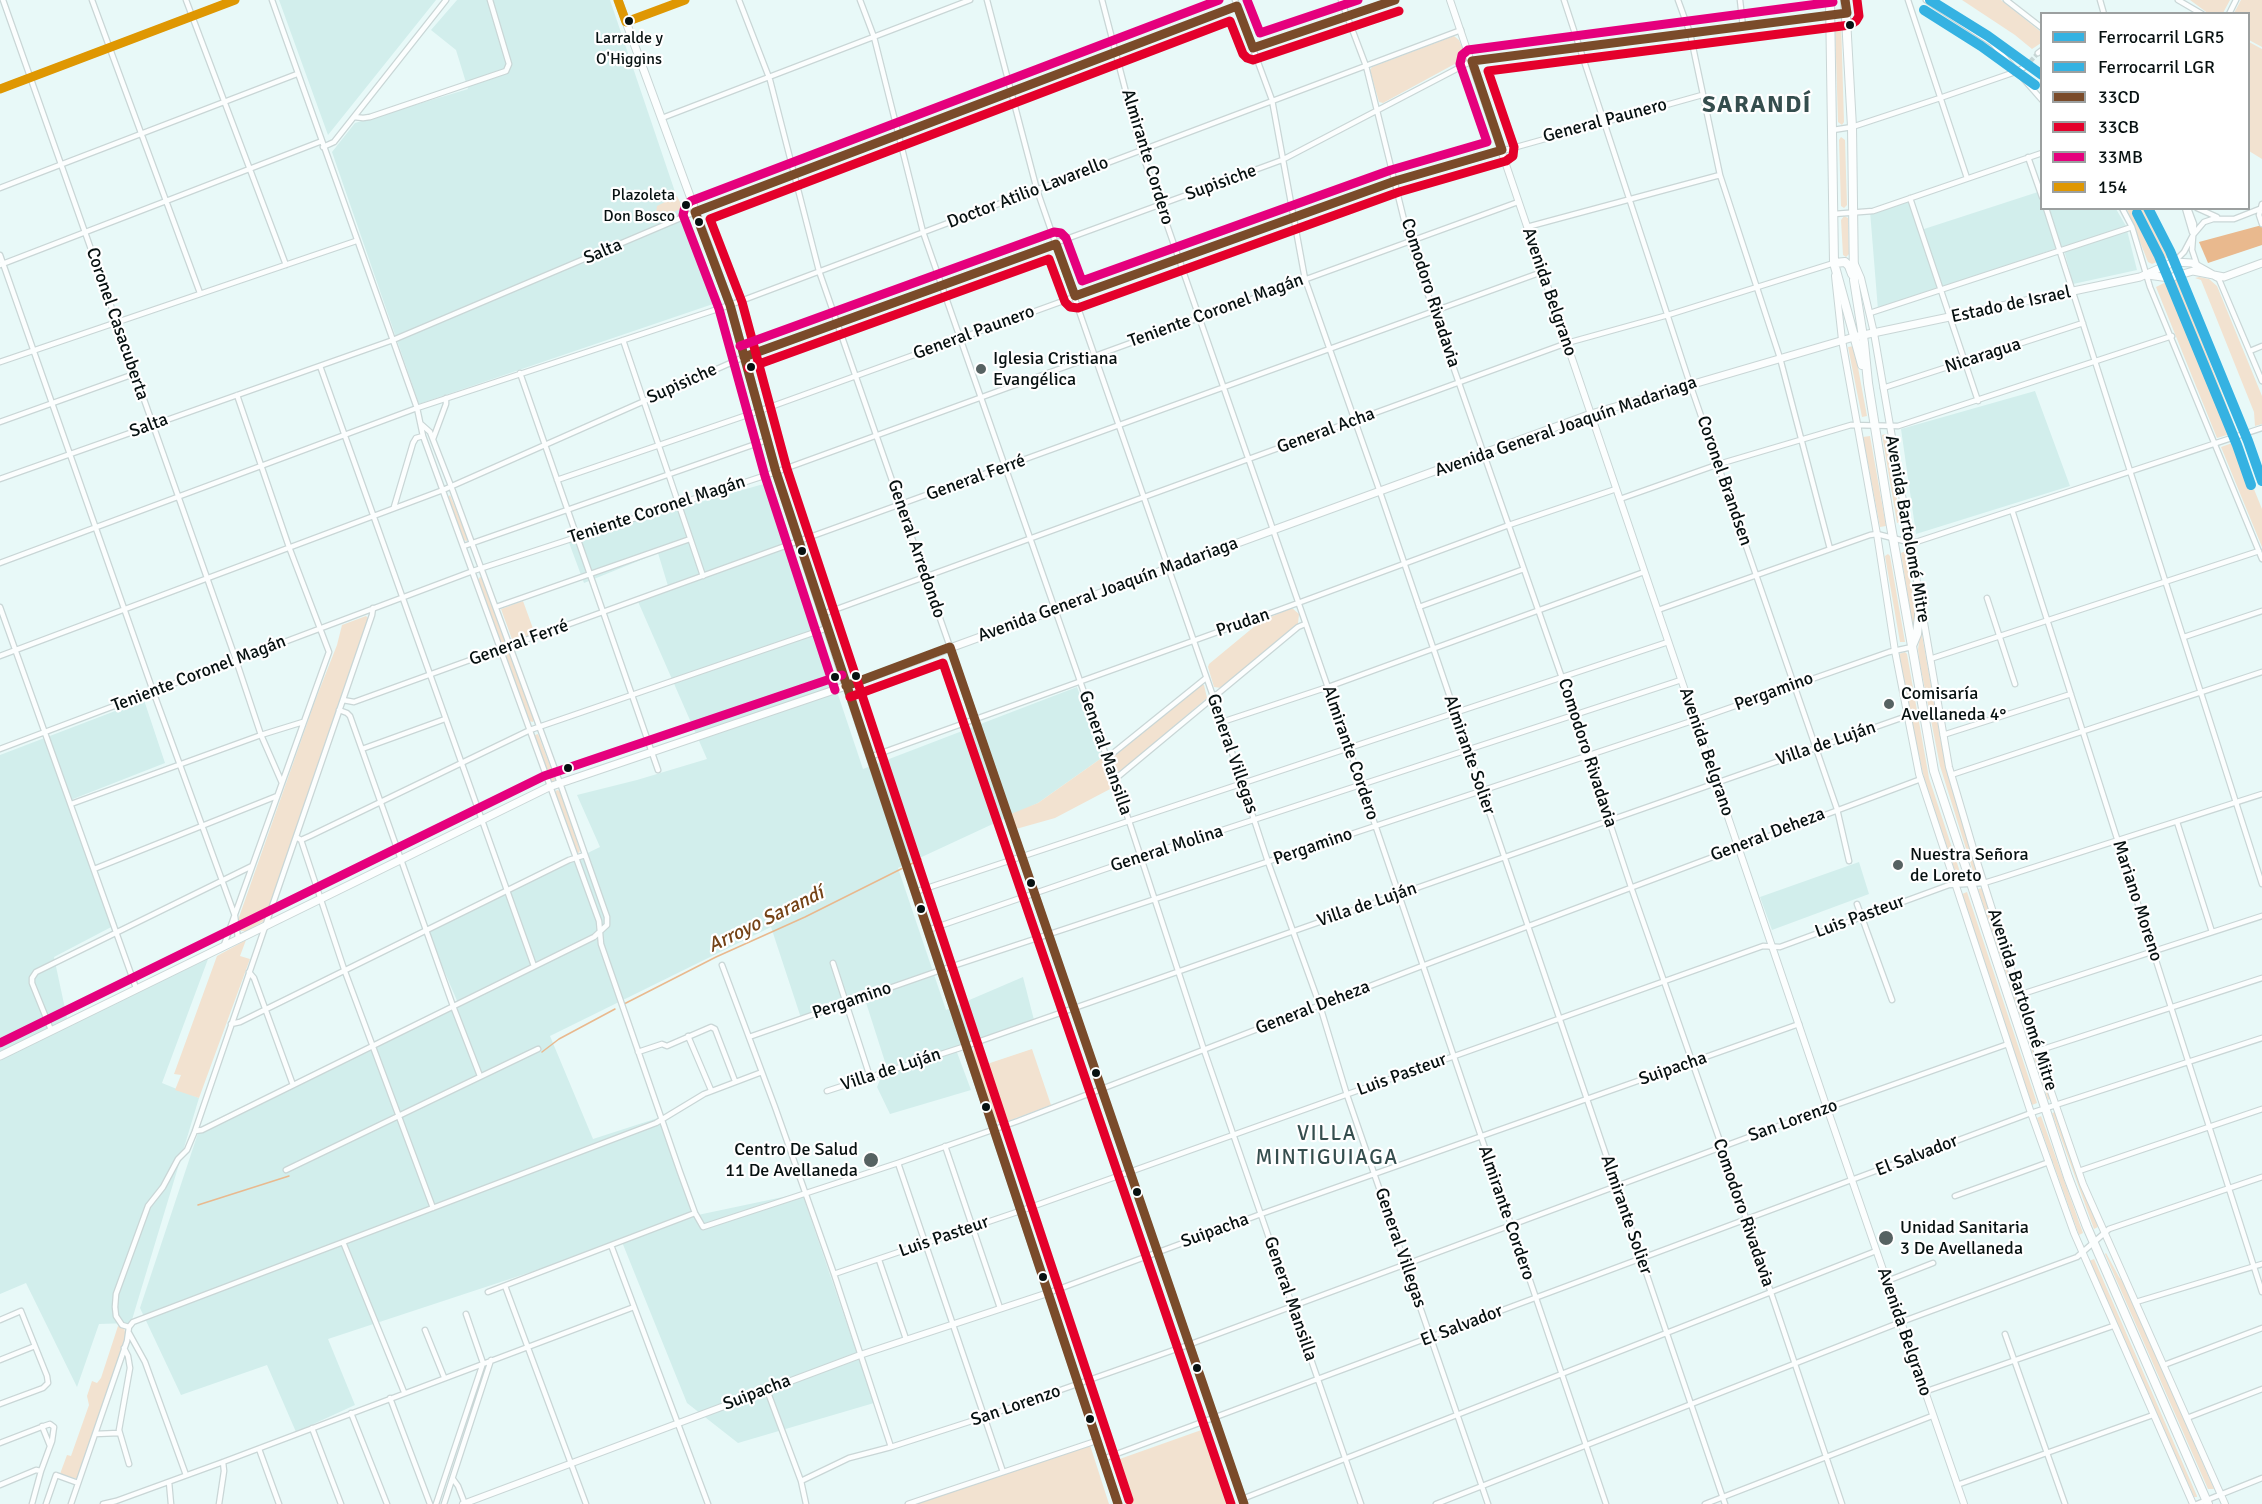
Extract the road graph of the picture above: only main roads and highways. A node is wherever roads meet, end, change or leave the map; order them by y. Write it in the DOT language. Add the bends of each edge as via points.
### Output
graph roads {
  1 [pos="618,0"];
  2 [pos="1830,0"];
  3 [pos="1845,0"];
  4 [pos="2262,262"];
  5 [pos="1834,263"];
  6 [pos="2148,275"];
  7 [pos="2217,277"];
  8 [pos="1854,280"];
  9 [pos="1874,333"];
  10 [pos="1858,336"];
  11 [pos="1920,606"];
  12 [pos="1912,647"];
  13 [pos="846,686"];
  14 [pos="0,1056"];
  15 [pos="2207,1502"];
  1 -- 13 [label="main road" via="730,305 776,472"];
  2 -- 5 [label="main road, Avenida Bartolomé Mitre"];
  3 -- 8 [label="main road, Avenida Bartolomé Mitre"];
  4 -- 7 [label="main road"];
  5 -- 8 [label="main road" via="1848,264"];
  5 -- 10 [label="main road, Avenida Bartolomé Mitre"];
  6 -- 7 [label="main road, Estado de Israel" via="2166,279 2193,271"];
  6 -- 7 [label="main road, Estado de Israel" via="2174,262 2187,261"];
  6 -- 9 [label="main road, Estado de Israel"];
  8 -- 10 [label="main road, Avenida Bartolomé Mitre"];
  9 -- 10 [label="main road, Avenida General Joaquín Madariaga"];
  10 -- 12 [label="main road, Avenida Bartolomé Mitre"];
  10 -- 13 [label="main road, Avenida General Joaquín Madariaga" via="1591,414"];
  11 -- 12 [label="main road"];
  12 -- 15 [label="main road, Avenida Bartolomé Mitre" via="1934,771 2044,1109 2094,1243"];
  13 -- 14 [label="main road, Avenida General Joaquín Madariaga" via="549,787"];
}
